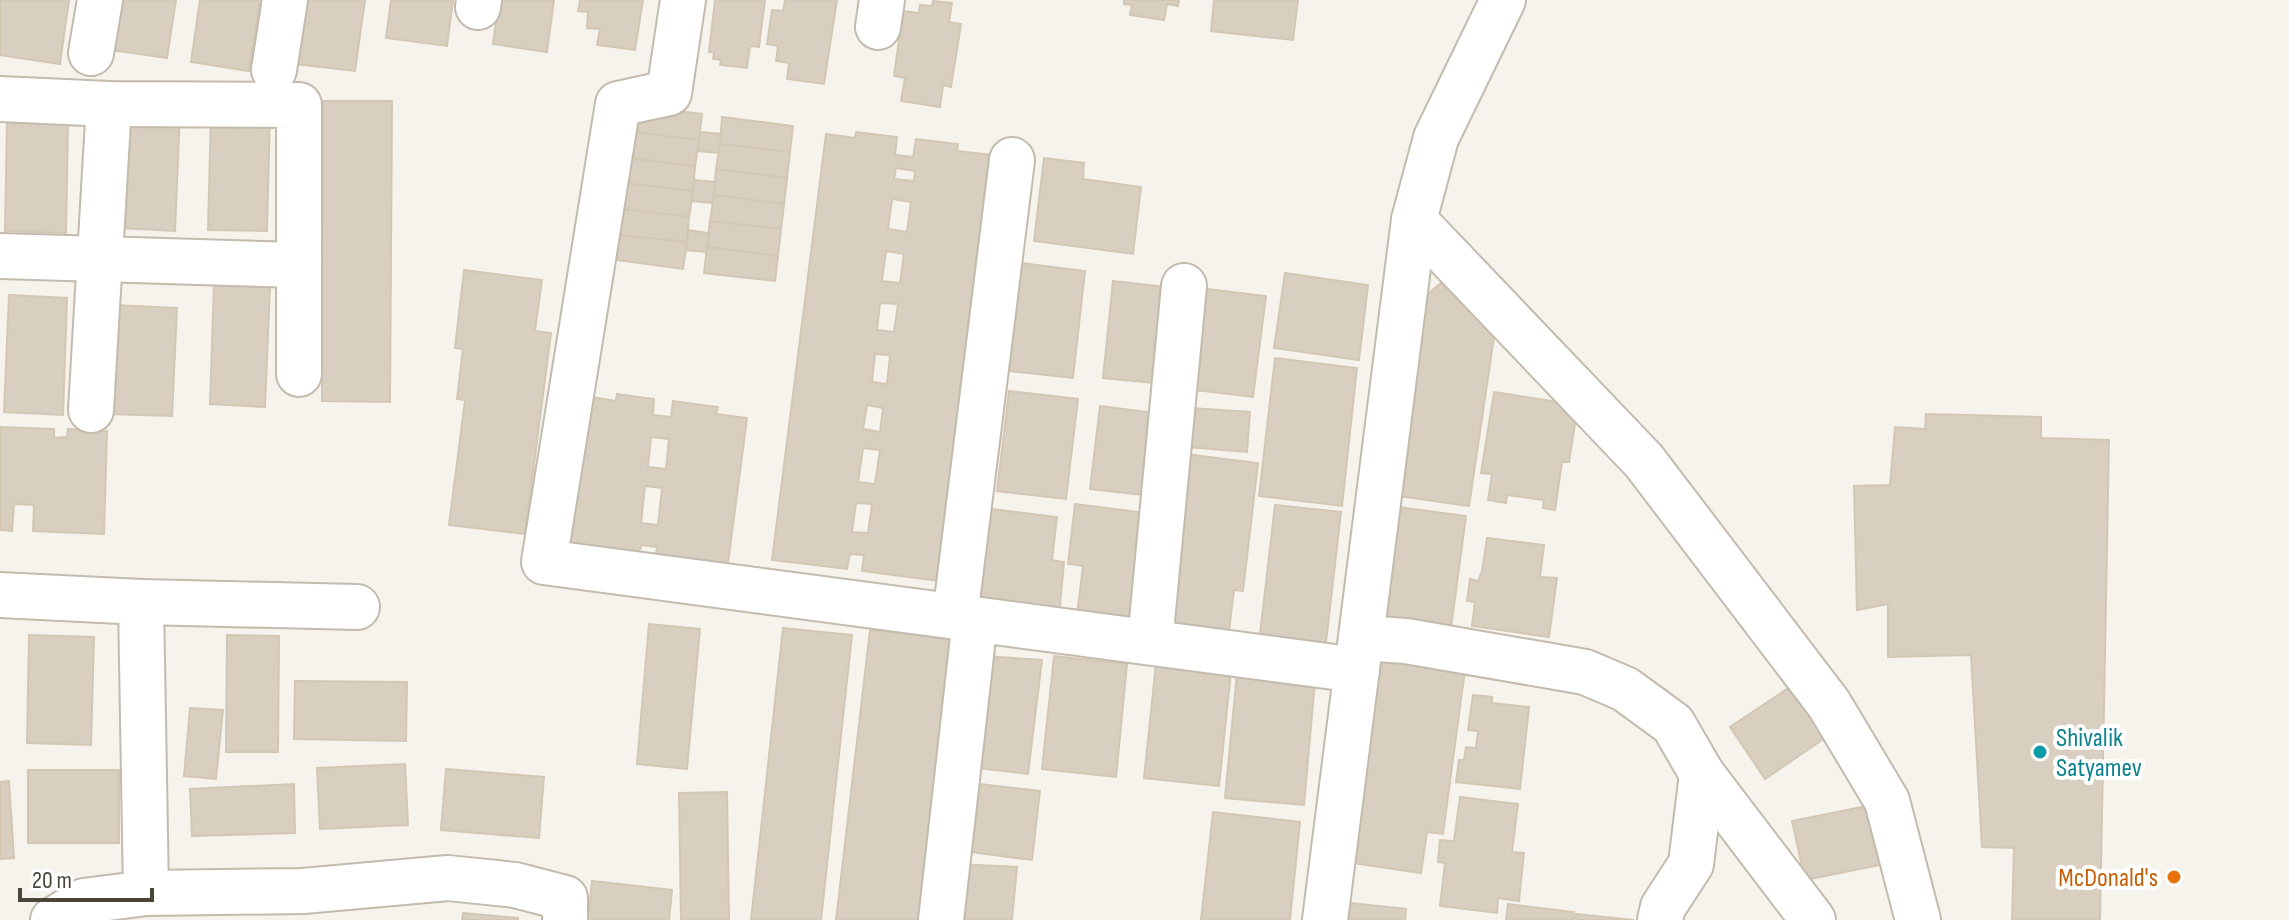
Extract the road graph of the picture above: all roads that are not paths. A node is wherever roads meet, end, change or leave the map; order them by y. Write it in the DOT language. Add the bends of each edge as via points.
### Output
graph roads {
  1 [pos="100,0"];
  2 [pos="285,0"];
  3 [pos="683,0"];
  4 [pos="1503,0"];
  5 [pos="91,53"];
  6 [pos="274,70"];
  7 [pos="0,99"];
  8 [pos="109,104"];
  9 [pos="1012,160"];
  10 [pos="1414,220"];
  11 [pos="0,256"];
  12 [pos="100,259"];
  13 [pos="299,265"];
  14 [pos="1184,286"];
  15 [pos="299,374"];
  16 [pos="91,410"];
  17 [pos="0,595"];
  18 [pos="141,602"];
  19 [pos="357,607"];
  20 [pos="965,618"];
  21 [pos="1150,642"];
  22 [pos="1359,654"];
  23 [pos="1702,774"];
  24 [pos="146,893"];
  25 [pos="53,920"];
  26 [pos="565,920"];
  27 [pos="941,920"];
  28 [pos="1325,920"];
  29 [pos="1660,920"];
  30 [pos="1813,920"];
  31 [pos="1918,920"];
  1 -- 5 [label="street"];
  2 -- 6 [label="street"];
  3 -- 20 [label="street" via="669,93 618,104 544,562"];
  4 -- 10 [label="street" via="1436,138"];
  7 -- 8 [label="street"];
  8 -- 12 [label="street"];
  8 -- 13 [label="street" via="299,105"];
  9 -- 20 [label="street"];
  10 -- 22 [label="street"];
  10 -- 31 [label="street" via="1644,461 1829,704 1887,801"];
  11 -- 12 [label="street"];
  12 -- 13 [label="street"];
  12 -- 16 [label="street"];
  13 -- 15 [label="street"];
  14 -- 21 [label="street"];
  17 -- 18 [label="street"];
  18 -- 19 [label="street"];
  18 -- 24 [label="street"];
  20 -- 21 [label="street"];
  20 -- 27 [label="street"];
  21 -- 22 [label="street"];
  22 -- 23 [label="street" via="1406,641 1585,672 1625,689 1673,724"];
  22 -- 28 [label="street"];
  23 -- 29 [label="street" via="1691,864"];
  23 -- 30 [label="street"];
  24 -- 25 [label="street" via="84,901"];
  24 -- 26 [label="street" via="303,891 448,878 515,885 565,898"];
}
